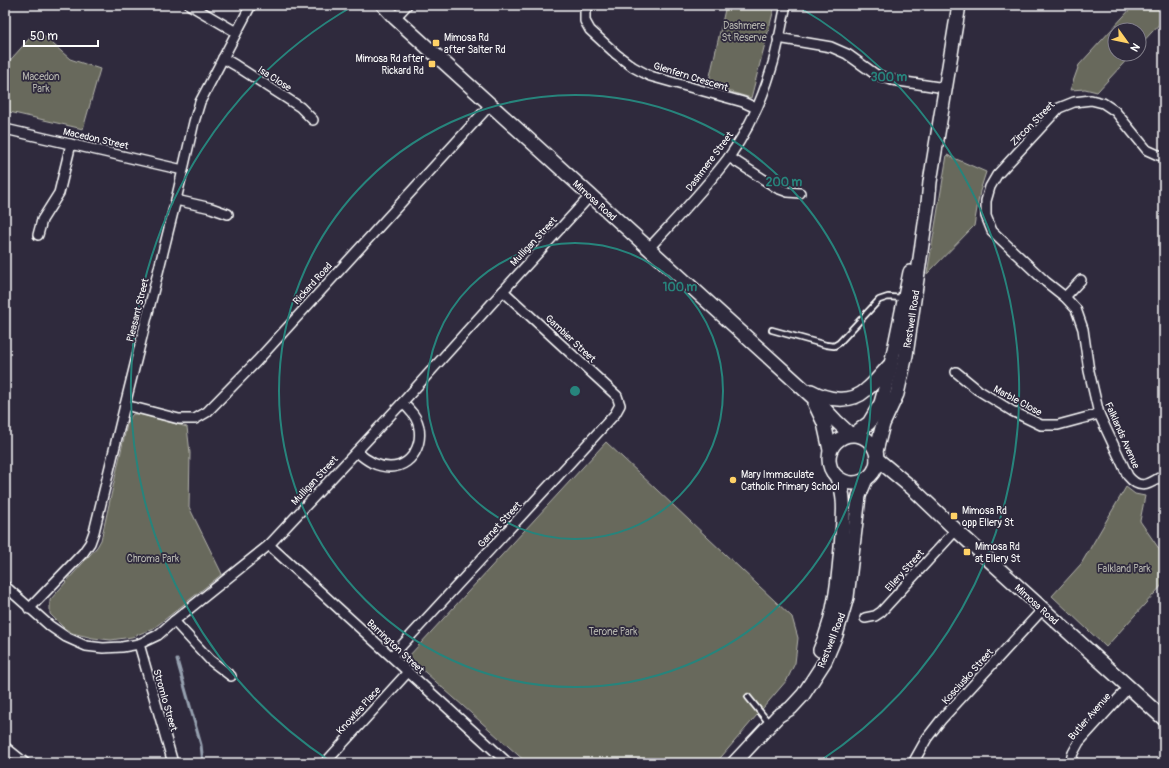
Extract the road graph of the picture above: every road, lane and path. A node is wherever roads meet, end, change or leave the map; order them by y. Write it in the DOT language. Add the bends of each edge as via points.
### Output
graph roads {
  1 [pos="190,5"];
  2 [pos="251,5"];
  3 [pos="383,5"];
  4 [pos="407,5"];
  5 [pos="589,5"];
  6 [pos="786,5"];
  7 [pos="959,5"];
  8 [pos="395,18"];
  9 [pos="236,32"];
  10 [pos="778,38"];
  11 [pos="222,58"];
  12 [pos="945,88"];
  13 [pos="490,105"];
  14 [pos="756,108"];
  15 [pos="313,120"];
  16 [pos="5,129"];
  17 [pos="71,144"];
  18 [pos="1164,156"];
  19 [pos="729,157"];
  20 [pos="183,170"];
  21 [pos="996,175"];
  22 [pos="800,193"];
  23 [pos="590,195"];
  24 [pos="176,200"];
  25 [pos="228,214"];
  26 [pos="38,235"];
  27 [pos="648,249"];
  28 [pos="1081,280"];
  29 [pos="503,290"];
  30 [pos="1065,297"];
  31 [pos="909,299"];
  32 [pos="772,330"];
  33 [pos="891,363"];
  34 [pos="956,372"];
  35 [pos="794,380"];
  36 [pos="808,393"];
  37 [pos="402,403"];
  38 [pos="125,405"];
  39 [pos="620,405"];
  40 [pos="1100,414"];
  41 [pos="852,434"];
  42 [pos="830,450"];
  43 [pos="356,452"];
  44 [pos="876,455"];
  45 [pos="1164,475"];
  46 [pos="869,476"];
  47 [pos="837,478"];
  48 [pos="912,488"];
  49 [pos="956,530"];
  50 [pos="269,545"];
  51 [pos="5,586"];
  52 [pos="29,609"];
  53 [pos="1043,609"];
  54 [pos="865,618"];
  55 [pos="174,621"];
  56 [pos="139,644"];
  57 [pos="392,656"];
  58 [pos="408,672"];
  59 [pos="231,676"];
  60 [pos="1129,687"];
  61 [pos="748,697"];
  62 [pos="1164,719"];
  63 [pos="774,720"];
  64 [pos="5,748"];
  65 [pos="25,763"];
  66 [pos="173,763"];
  67 [pos="325,763"];
  68 [pos="508,763"];
  69 [pos="734,763"];
  70 [pos="913,763"];
  71 [pos="1070,763"];
  1 -- 9 [label="street"];
  2 -- 9 [label="street, Pleasant Street"];
  3 -- 8 [label="main road, Mimosa Road"];
  4 -- 8 [label="street"];
  5 -- 14 [label="street, Glenfern Crescent" via="585,12 585,22 590,30 633,67 650,76"];
  6 -- 10 [label="street, Dashmere Street"];
  7 -- 12 [label="main road, Restwell Road"];
  8 -- 13 [label="main road, Mimosa Road"];
  9 -- 11 [label="street, Pleasant Street"];
  10 -- 12 [label="street" via="831,47 847,54 875,74 892,80"];
  10 -- 14 [label="street, Dashmere Street" via="771,70"];
  11 -- 15 [label="street, Isa Close" via="300,107"];
  11 -- 20 [label="street, Pleasant Street" via="200,102"];
  12 -- 31 [label="main road, Restwell Road"];
  13 -- 23 [label="main road, Mimosa Road"];
  13 -- 38 [label="street, Rickard Road" via="257,361 207,412 195,419 179,419"];
  14 -- 19 [label="street, Dashmere Street"];
  16 -- 17 [label="street, Macedon Street"];
  17 -- 20 [label="street, Macedon Street"];
  17 -- 26 [label="street" via="59,193 42,220"];
  18 -- 21 [label="street, Zircon Street" via="1147,150 1115,111 1103,103 1091,100 1074,102 1059,108"];
  19 -- 22 [label="street" via="777,188"];
  19 -- 27 [label="street, Dashmere Street" via="702,191"];
  20 -- 24 [label="street, Pleasant Street"];
  21 -- 30 [label="street, Falklands Avenue" via="986,201 986,216 992,231"];
  23 -- 27 [label="main road, Mimosa Road"];
  23 -- 29 [label="street, Mulligan Street"];
  24 -- 25 [label="street"];
  24 -- 38 [label="street, Pleasant Street"];
  27 -- 35 [label="main road, Mimosa Road"];
  28 -- 30 [label="street"];
  29 -- 37 [label="street, Mulligan Street"];
  29 -- 39 [label="street, Gambier Street" via="616,396"];
  30 -- 40 [label="street, Falklands Avenue" via="1076,309 1083,329 1089,371"];
  31 -- 32 [label="lane" via="888,297 879,300 840,343 834,346"];
  31 -- 33 [label="main road, Restwell Road"];
  31 -- 44 [label="main road, Restwell Road" via="906,355 897,394 883,424"];
  33 -- 35 [label="main road" via="865,392 852,398 836,400 817,394"];
  33 -- 41 [label="main road, Restwell Road" via="876,414 869,423"];
  34 -- 40 [label="street, Marble Close" via="983,394 1041,425 1058,425"];
  35 -- 36 [label="main road, Mimosa Road"];
  36 -- 41 [label="main road, Mimosa Road" via="836,422"];
  36 -- 42 [label="main road, Mimosa Road" via="824,423"];
  37 -- 43 [label="street, Mulligan Street"];
  37 -- 43 [label="street" via="414,414 420,430 419,444 412,456 402,464 390,467 368,462"];
  38 -- 52 [label="street, Pleasant Street" via="90,543"];
  39 -- 57 [label="street, Garnet Street" via="615,414"];
  40 -- 45 [label="street, Falklands Avenue" via="1133,482 1146,485"];
  41 -- 42 [label="main road" via="840,438"];
  41 -- 44 [label="main road" via="861,436 873,444"];
  42 -- 47 [label="main road" via="829,465"];
  43 -- 50 [label="street, Mulligan Street"];
  44 -- 46 [label="main road" via="876,466"];
  44 -- 48 [label="main road, Mimosa Road"];
  46 -- 47 [label="main road" via="851,483"];
  46 -- 48 [label="main road, Mimosa Road" via="884,477"];
  46 -- 63 [label="main road, Restwell Road" via="859,496 847,597 836,636 807,689 791,708"];
  47 -- 63 [label="main road, Restwell Road" via="842,492 843,517 836,593 827,632 808,672"];
  48 -- 49 [label="main road, Mimosa Road"];
  49 -- 53 [label="main road, Mimosa Road"];
  49 -- 54 [label="street, Ellery Street" via="881,612"];
  50 -- 55 [label="street, Mulligan Street"];
  50 -- 57 [label="street, Barrington Street"];
  51 -- 52 [label="street, Mulligan Street"];
  52 -- 56 [label="street, Mulligan Street" via="66,637 86,646 103,648"];
  53 -- 60 [label="main road, Mimosa Road"];
  53 -- 70 [label="street, Kosciusko Street" via="941,720"];
  55 -- 56 [label="street, Mulligan Street" via="158,636"];
  55 -- 59 [label="street" via="210,660"];
  56 -- 66 [label="street, Stromlo Street"];
  57 -- 58 [label="street, Barrington Street"];
  58 -- 67 [label="street, Knowles Place"];
  58 -- 68 [label="street, Barrington Street"];
  60 -- 62 [label="main road, Mimosa Road"];
  60 -- 71 [label="street, Butler Avenue" via="1079,742"];
  61 -- 63 [label="lane"];
  63 -- 69 [label="main road, Restwell Road"];
  64 -- 65 [label="street"];
}
